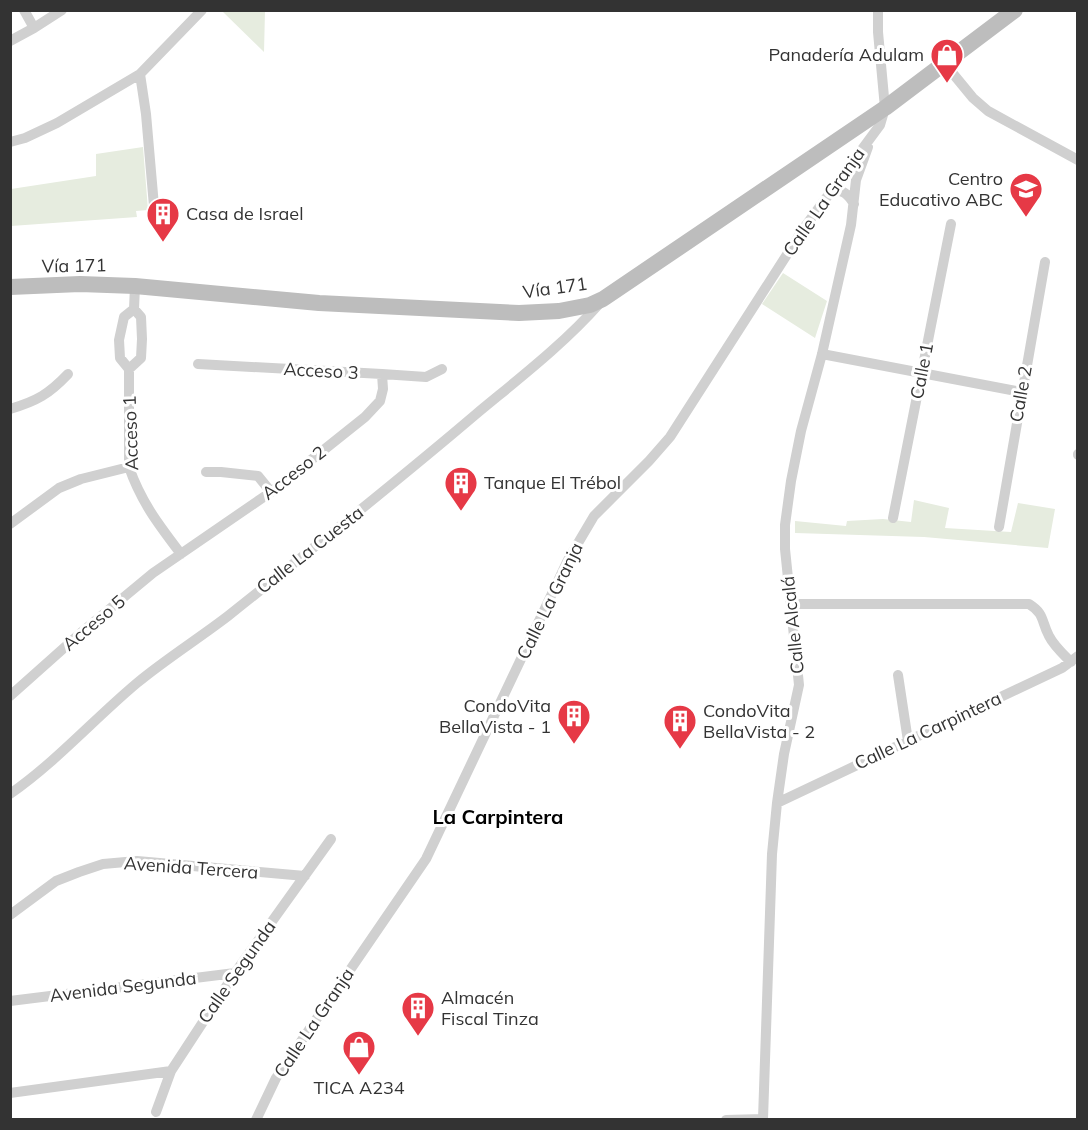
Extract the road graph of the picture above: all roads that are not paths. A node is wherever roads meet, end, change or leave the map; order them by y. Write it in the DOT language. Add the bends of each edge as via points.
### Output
graph roads {
  1 [pos="24,10"];
  2 [pos="62,10"];
  3 [pos="202,10"];
  4 [pos="878,10"];
  5 [pos="1015,10"];
  6 [pos="34,28"];
  7 [pos="10,41"];
  8 [pos="945,64"];
  9 [pos="140,74"];
  10 [pos="885,108"];
  11 [pos="870,138"];
  12 [pos="10,142"];
  13 [pos="1077,160"];
  14 [pos="831,191"];
  15 [pos="854,204"];
  16 [pos="154,206"];
  17 [pos="951,224"];
  18 [pos="1045,262"];
  19 [pos="135,286"];
  20 [pos="10,287"];
  21 [pos="603,299"];
  22 [pos="134,309"];
  23 [pos="822,354"];
  24 [pos="198,364"];
  25 [pos="129,369"];
  26 [pos="442,369"];
  27 [pos="922,373"];
  28 [pos="68,374"];
  29 [pos="382,374"];
  30 [pos="1022,392"];
  31 [pos="10,409"];
  32 [pos="129,467"];
  33 [pos="206,472"];
  34 [pos="271,492"];
  35 [pos="893,518"];
  36 [pos="10,524"];
  37 [pos="999,527"];
  38 [pos="181,554"];
  39 [pos="791,604"];
  40 [pos="1074,659"];
  41 [pos="898,675"];
  42 [pos="10,696"];
  43 [pos="908,741"];
  44 [pos="10,794"];
  45 [pos="777,803"];
  46 [pos="331,839"];
  47 [pos="304,876"];
  48 [pos="10,915"];
  49 [pos="235,973"];
  50 [pos="10,1001"];
  51 [pos="171,1071"];
  52 [pos="10,1093"];
  53 [pos="156,1112"];
  54 [pos="256,1119"];
  55 [pos="726,1119"];
  1 -- 6 [label="street"];
  2 -- 6 [label="street"];
  3 -- 9 [label="street"];
  4 -- 10 [label="street"];
  5 -- 8 [label="main road, Vía 171"];
  6 -- 7 [label="street"];
  8 -- 10 [label="main road, Vía 171"];
  8 -- 13 [label="street" via="988,111"];
  9 -- 12 [label="street" via="57,123"];
  9 -- 16 [label="street"];
  10 -- 11 [label="street, Calle La Granja"];
  10 -- 21 [label="main road, Vía 171"];
  11 -- 14 [label="street, Calle La Granja"];
  11 -- 15 [label="street, Calle Alcalá" via="856,180"];
  14 -- 15 [label="street" via="843,191"];
  14 -- 54 [label="street, Calle La Granja" via="670,437 594,516 568,560 426,859 276,1078"];
  15 -- 23 [label="street, Calle Alcalá"];
  17 -- 27 [label="street, Calle 1"];
  18 -- 30 [label="street, Calle 2"];
  19 -- 20 [label="main road, Vía 171"];
  19 -- 21 [label="main road, Vía 171" via="319,303 519,313 559,311"];
  19 -- 22 [label="street, Acceso 1"];
  21 -- 44 [label="street, Calle La Cuesta" via="526,373 344,524 137,683 33,778"];
  22 -- 25 [label="street, Acceso 1" via="141,317 141,358"];
  22 -- 25 [label="street, Acceso 1" via="124,317 119,340 120,358"];
  23 -- 27 [label="street"];
  23 -- 39 [label="street, Calle Alcalá" via="789,492 784,549"];
  24 -- 29 [label="street, Acceso 3"];
  25 -- 32 [label="street, Acceso 1"];
  26 -- 29 [label="street, Acceso 3" via="426,377"];
  27 -- 30 [label="street"];
  27 -- 35 [label="street, Calle 1"];
  28 -- 31 [label="street" via="30,404"];
  29 -- 34 [label="street, Acceso 2" via="383,389 373,410"];
  30 -- 37 [label="street, Calle 2"];
  32 -- 36 [label="street" via="59,488"];
  32 -- 38 [label="street, Acceso 1" via="150,513"];
  33 -- 34 [label="street" via="258,476"];
  34 -- 38 [label="street, Acceso 2"];
  38 -- 42 [label="street, Acceso 5" via="83,631"];
  39 -- 40 [label="street" via="1029,604 1041,614 1049,637"];
  39 -- 45 [label="street, Calle Alcalá" via="799,685"];
  40 -- 43 [label="street, Calle La Carpintera"];
  41 -- 43 [label="street"];
  43 -- 45 [label="street, Calle La Carpintera"];
  45 -- 55 [label="street, Calle Alcalá" via="763,1119"];
  46 -- 47 [label="street, Calle Segunda"];
  47 -- 48 [label="street, Avenida Tercera" via="137,861 103,864 56,881"];
  47 -- 49 [label="street, Calle Segunda"];
  49 -- 50 [label="street, Avenida Segunda"];
  49 -- 51 [label="street, Calle Segunda"];
  51 -- 52 [label="street"];
  51 -- 53 [label="street, Calle Segunda"];
}
